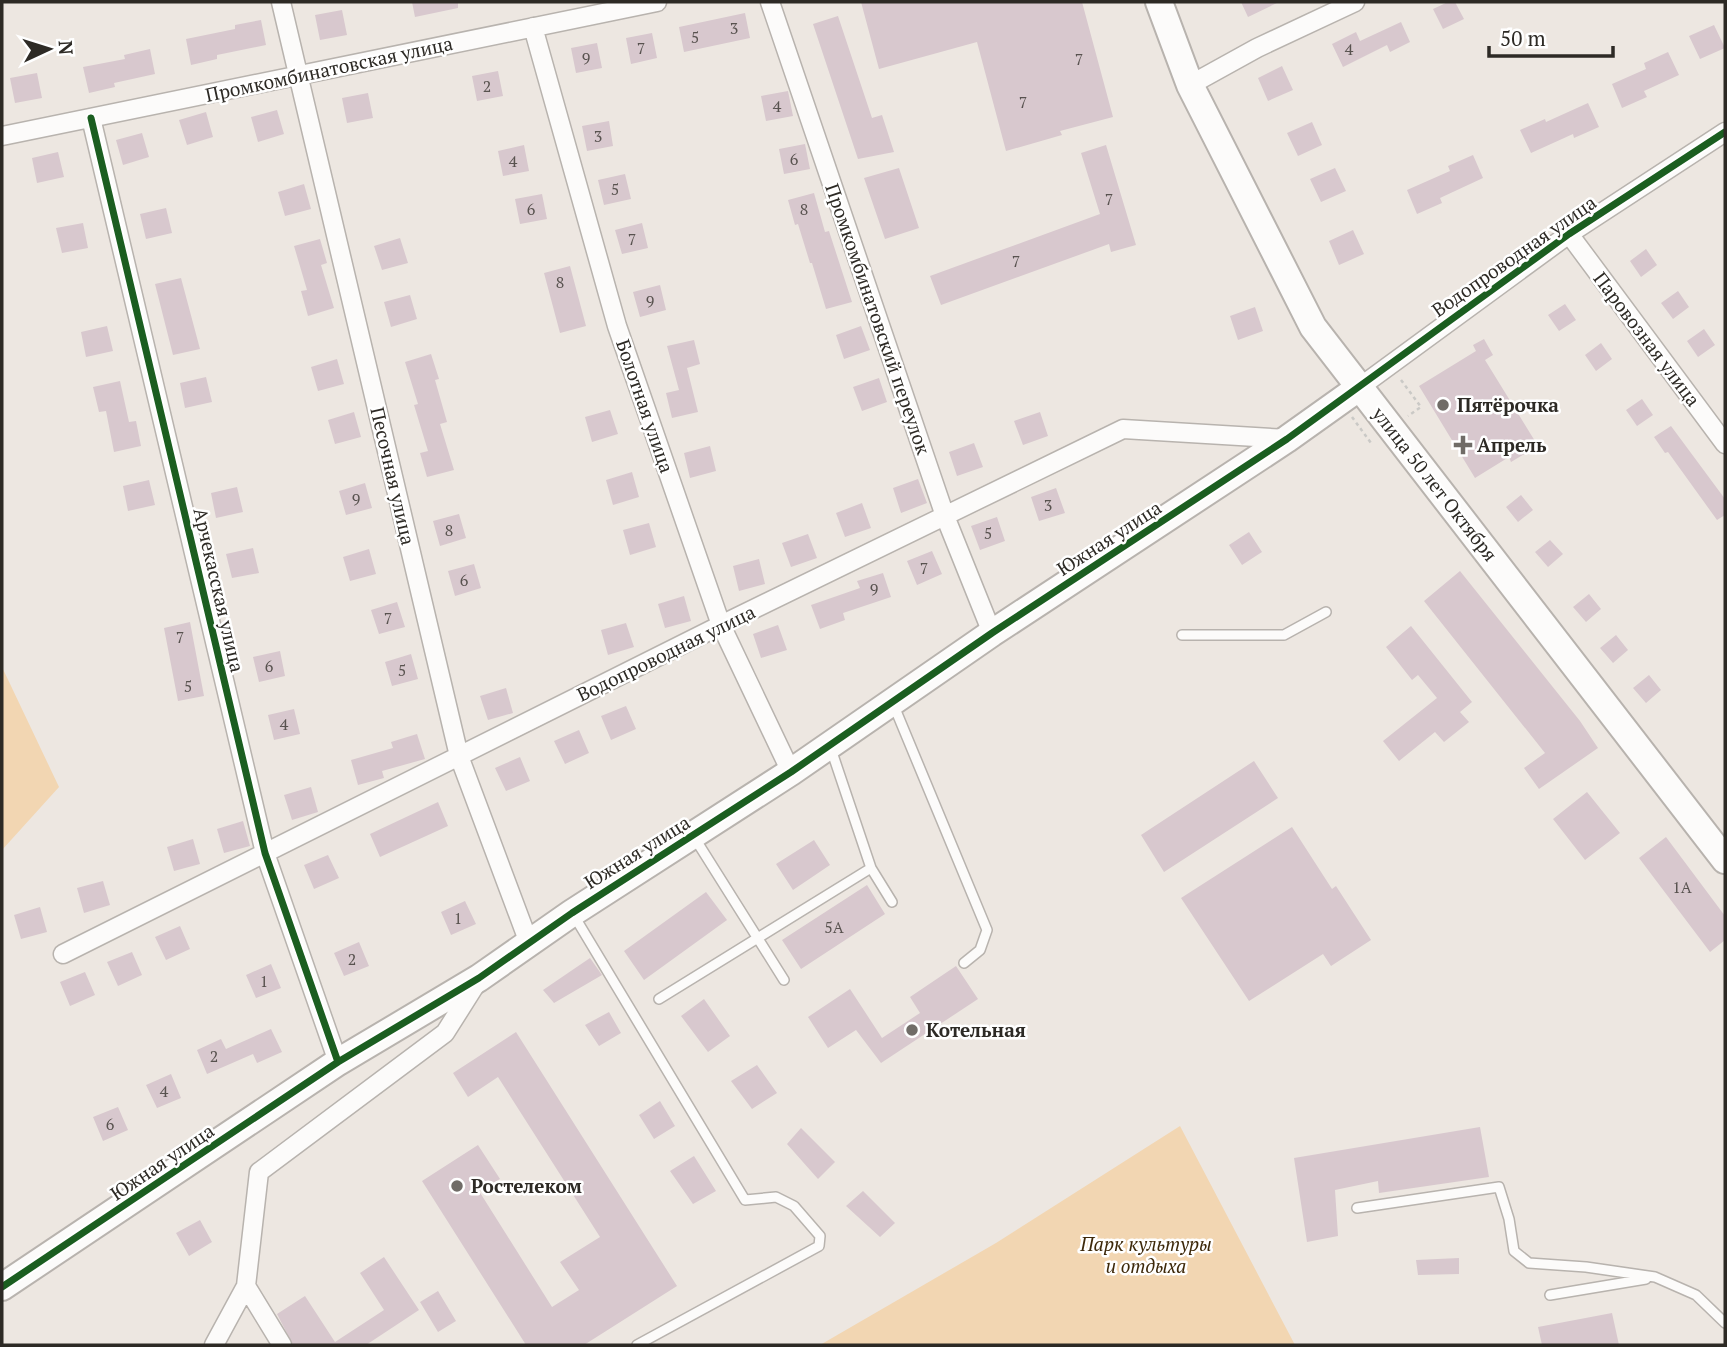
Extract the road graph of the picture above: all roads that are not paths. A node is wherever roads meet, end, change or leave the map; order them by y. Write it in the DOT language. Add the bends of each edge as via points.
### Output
graph roads {
  1 [pos="281,2"];
  2 [pos="657,2"];
  3 [pos="770,2"];
  4 [pos="1159,2"];
  5 [pos="1355,2"];
  6 [pos="533,27"];
  7 [pos="299,75"];
  8 [pos="1189,85"];
  9 [pos="91,118"];
  10 [pos="1725,132"];
  11 [pos="2,136"];
  12 [pos="1569,234"];
  13 [pos="1360,387"];
  14 [pos="1287,439"];
  15 [pos="1725,444"];
  16 [pos="945,516"];
  17 [pos="1326,612"];
  18 [pos="722,625"];
  19 [pos="992,633"];
  20 [pos="1182,635"];
  21 [pos="892,701"];
  22 [pos="830,744"];
  23 [pos="459,757"];
  24 [pos="791,772"];
  25 [pos="693,836"];
  26 [pos="265,853"];
  27 [pos="1725,860"];
  28 [pos="871,868"];
  29 [pos="892,902"];
  30 [pos="572,912"];
  31 [pos="759,937"];
  32 [pos="529,943"];
  33 [pos="63,954"];
  34 [pos="964,963"];
  35 [pos="480,978"];
  36 [pos="784,980"];
  37 [pos="659,999"];
  38 [pos="338,1062"];
  39 [pos="1357,1208"];
  40 [pos="1655,1277"];
  41 [pos="246,1286"];
  42 [pos="2,1287"];
  43 [pos="1550,1295"];
  44 [pos="1725,1323"];
  45 [pos="214,1345"];
  46 [pos="282,1345"];
  47 [pos="637,1345"];
  1 -- 7 [label="street, Песочная улица"];
  2 -- 6 [label="street, Промкомбинатовская улица"];
  3 -- 16 [label="street, Промкомбинатовский переулок"];
  4 -- 8 [label="street, улица 50 лет Октября"];
  5 -- 8 [label="street"];
  6 -- 7 [label="street, Промкомбинатовская улица"];
  6 -- 18 [label="street, Болотная улица" via="617,326"];
  7 -- 9 [label="street, Промкомбинатовская улица"];
  7 -- 23 [label="street, Песочная улица"];
  8 -- 13 [label="street, улица 50 лет Октября" via="1313,327"];
  9 -- 11 [label="street, Промкомбинатовская улица"];
  9 -- 26 [label="street, Арчекасская улица"];
  10 -- 12 [label="street, Водопроводная улица"];
  12 -- 13 [label="street, Водопроводная улица"];
  12 -- 15 [label="street, Паровозная улица"];
  13 -- 14 [label="street, Южная улица"];
  13 -- 27 [label="street, улица 50 лет Октября"];
  14 -- 16 [label="street, Водопроводная улица" via="1123,429"];
  14 -- 19 [label="street, Южная улица"];
  16 -- 18 [label="street, Водопроводная улица"];
  16 -- 19 [label="street, Промкомбинатовский переулок"];
  17 -- 20 [label="lane" via="1284,635"];
  18 -- 23 [label="street, Водопроводная улица"];
  18 -- 24 [label="street, Болотная улица"];
  19 -- 21 [label="street, Южная улица"];
  21 -- 22 [label="street, Южная улица"];
  21 -- 34 [label="lane" via="987,930 980,950"];
  22 -- 24 [label="street, Южная улица"];
  22 -- 28 [label="lane"];
  23 -- 26 [label="street, Водопроводная улица"];
  23 -- 32 [label="street, Песочная улица"];
  24 -- 25 [label="street, Южная улица"];
  25 -- 30 [label="street, Южная улица"];
  25 -- 31 [label="lane"];
  26 -- 33 [label="street, Водопроводная улица"];
  26 -- 38 [label="street, Арчекасская улица"];
  28 -- 29 [label="lane"];
  28 -- 31 [label="lane"];
  30 -- 32 [label="street, Южная улица"];
  30 -- 47 [label="lane" via="745,1200 776,1197 794,1206 820,1236 819,1246"];
  31 -- 36 [label="lane"];
  31 -- 37 [label="lane"];
  32 -- 35 [label="street, Южная улица"];
  35 -- 38 [label="street, Южная улица"];
  35 -- 41 [label="street" via="445,1033 259,1172"];
  38 -- 42 [label="street, Южная улица"];
  39 -- 40 [label="lane" via="1499,1187 1514,1251 1529,1263"];
  40 -- 43 [label="lane"];
  40 -- 44 [label="lane" via="1696,1295"];
  41 -- 45 [label="street"];
  41 -- 46 [label="street"];
}
